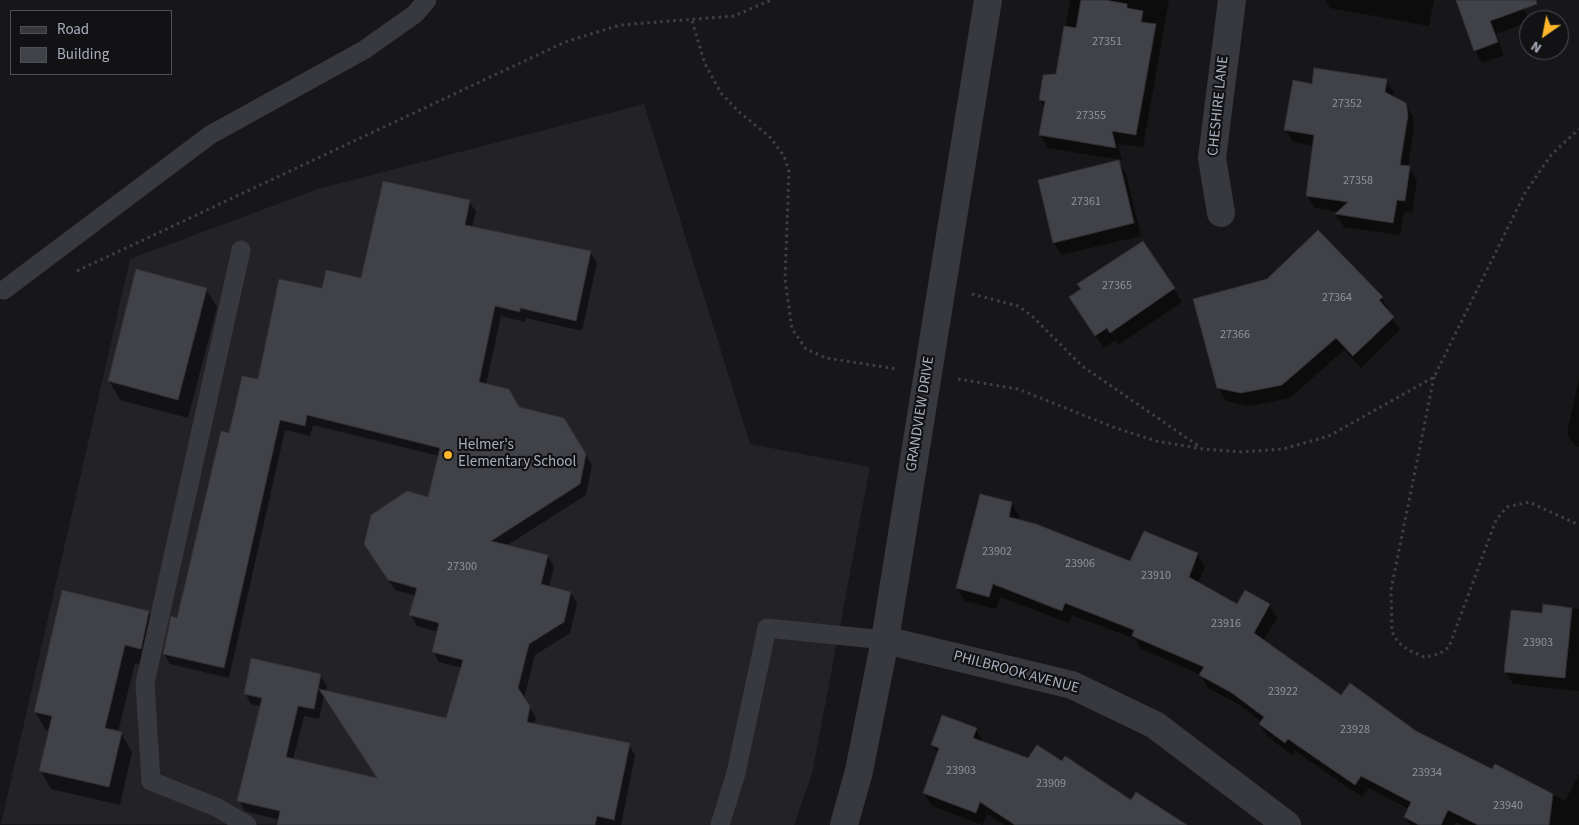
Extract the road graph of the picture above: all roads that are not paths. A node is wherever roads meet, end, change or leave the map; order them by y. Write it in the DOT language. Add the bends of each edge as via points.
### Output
graph roads {
  1 [pos="427,0"];
  2 [pos="988,0"];
  3 [pos="1232,0"];
  4 [pos="1221,213"];
  5 [pos="241,250"];
  6 [pos="4,290"];
  7 [pos="885,640"];
  8 [pos="247,825"];
  9 [pos="720,825"];
  10 [pos="844,825"];
  11 [pos="1287,825"];
  1 -- 6 [label="lane" via="415,14 364,50 210,135"];
  2 -- 7 [label="street, GRANDVIEW DRIVE"];
  3 -- 4 [label="street, CHESHIRE LANE" via="1212,158"];
  5 -- 8 [label="lane" via="145,684 151,781 216,808"];
  7 -- 9 [label="lane" via="767,628 736,774"];
  7 -- 10 [label="street, GRANDVIEW DRIVE" via="860,771"];
  7 -- 11 [label="street, PHILBROOK AVENUE" via="1072,685 1155,725"];
}
